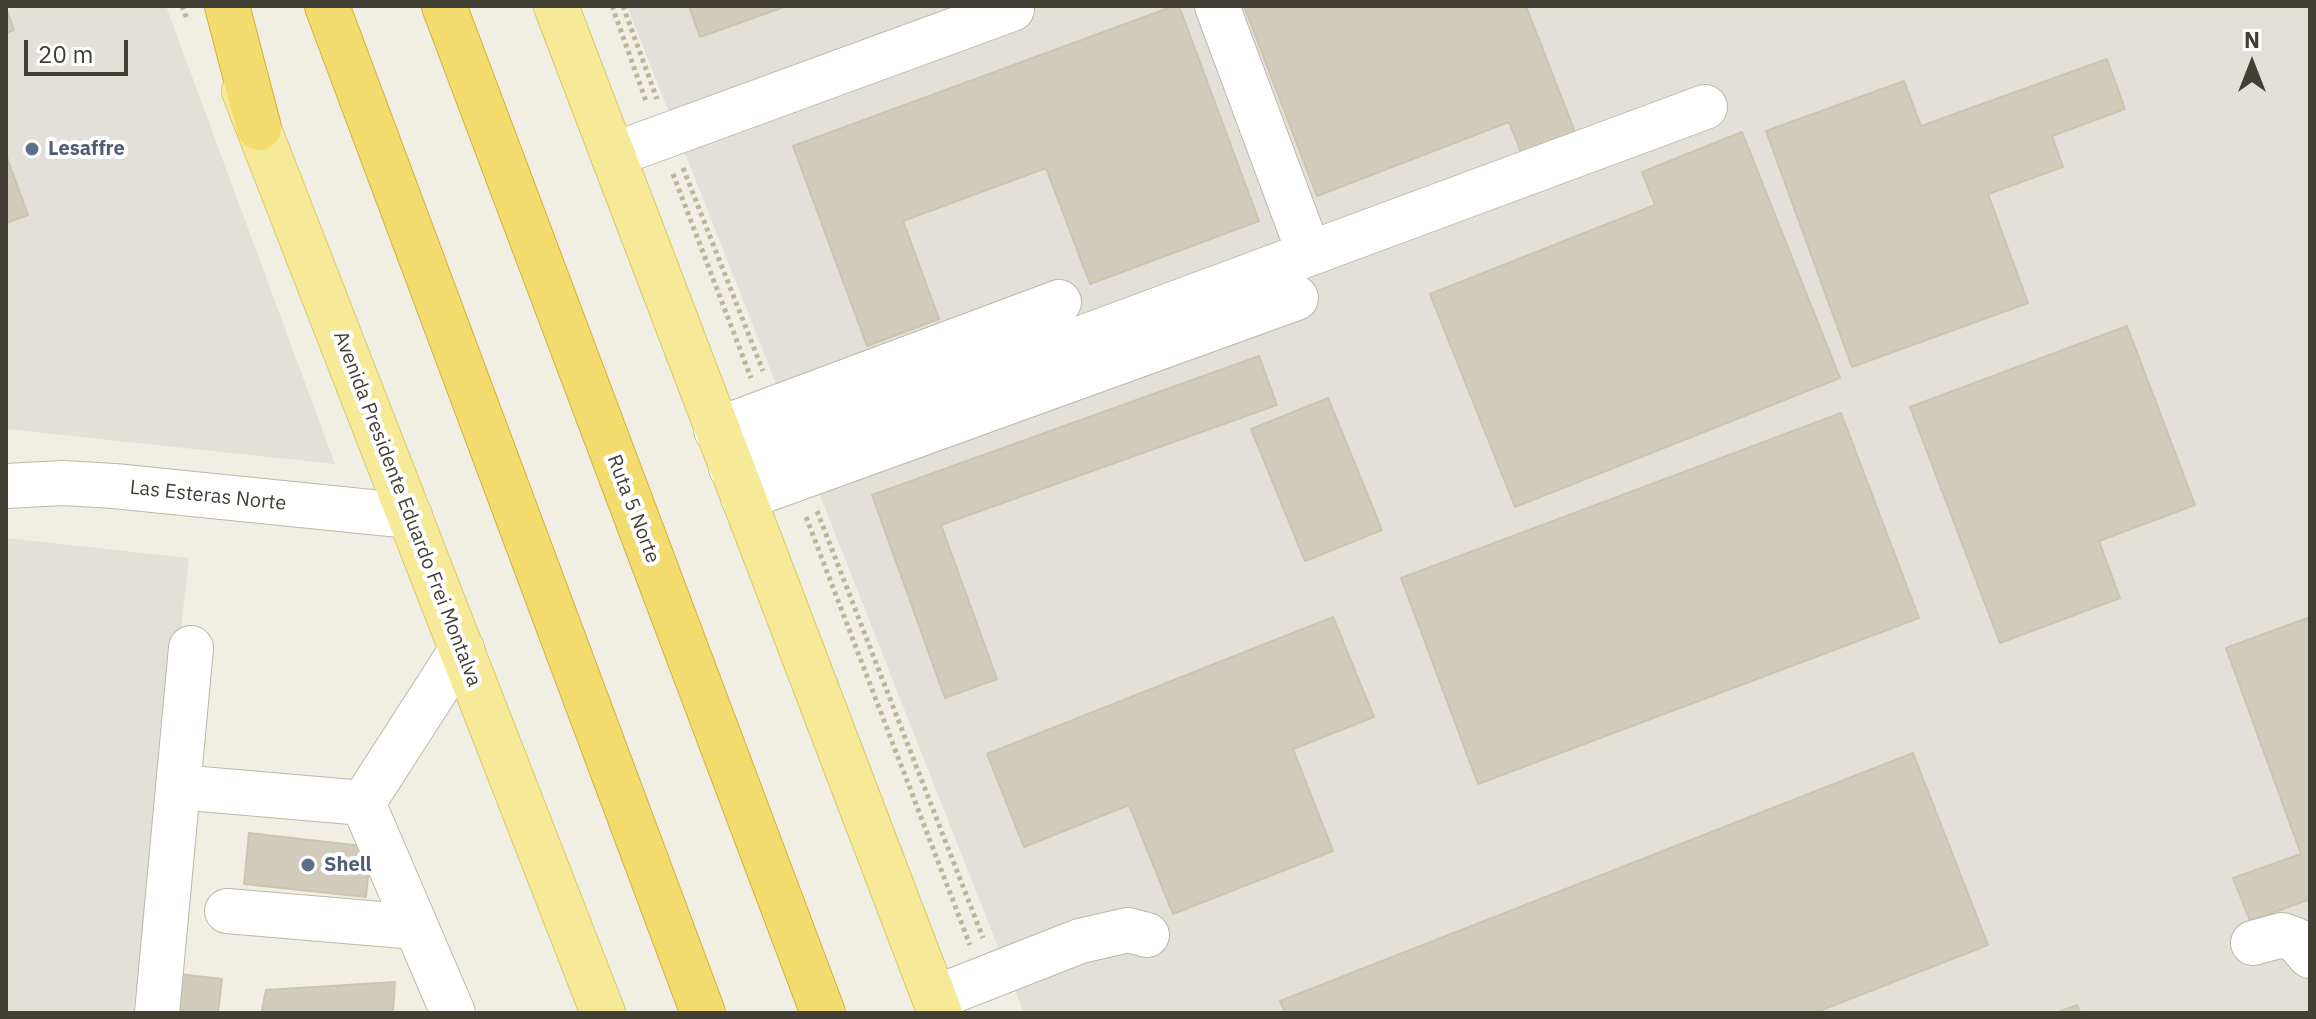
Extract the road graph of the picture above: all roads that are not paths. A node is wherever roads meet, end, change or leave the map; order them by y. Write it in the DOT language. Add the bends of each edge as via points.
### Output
graph roads {
  1 [pos="210,6"];
  2 [pos="227,6"];
  3 [pos="327,6"];
  4 [pos="444,6"];
  5 [pos="556,6"];
  6 [pos="1217,6"];
  7 [pos="1012,9"];
  8 [pos="1705,107"];
  9 [pos="259,128"];
  10 [pos="613,155"];
  11 [pos="1309,253"];
  12 [pos="1296,298"];
  13 [pos="1059,302"];
  14 [pos="730,466"];
  15 [pos="6,486"];
  16 [pos="410,516"];
  17 [pos="191,648"];
  18 [pos="462,649"];
  19 [pos="178,787"];
  20 [pos="363,803"];
  21 [pos="227,911"];
  22 [pos="416,927"];
  23 [pos="1147,935"];
  24 [pos="2253,943"];
  25 [pos="2310,956"];
  26 [pos="938,1006"];
  27 [pos="157,1013"];
  28 [pos="453,1013"];
  29 [pos="603,1013"];
  30 [pos="703,1013"];
  31 [pos="823,1013"];
  1 -- 9 [label="main road, Avenida Presidente Eduardo Frei Montalva"];
  2 -- 9 [label="highway"];
  3 -- 30 [label="highway"];
  4 -- 31 [label="highway, Ruta 5 Norte"];
  5 -- 10 [label="main road"];
  6 -- 11 [label="street"];
  7 -- 10 [label="street"];
  8 -- 11 [label="street"];
  9 -- 16 [label="main road, Avenida Presidente Eduardo Frei Montalva"];
  10 -- 14 [label="main road"];
  11 -- 14 [label="street"];
  12 -- 14 [label="street"];
  13 -- 14 [label="street"];
  14 -- 26 [label="main road"];
  15 -- 16 [label="street, Las Esteras Norte" via="114,486"];
  16 -- 18 [label="main road, Avenida Presidente Eduardo Frei Montalva"];
  17 -- 19 [label="street"];
  18 -- 20 [label="street"];
  18 -- 29 [label="main road, Avenida Presidente Eduardo Frei Montalva"];
  19 -- 20 [label="street"];
  19 -- 27 [label="street"];
  20 -- 22 [label="street"];
  21 -- 22 [label="street"];
  22 -- 28 [label="street"];
  23 -- 26 [label="street" via="1128,930 1080,941"];
  24 -- 25 [label="street" via="2282,935 2296,940"];
}
